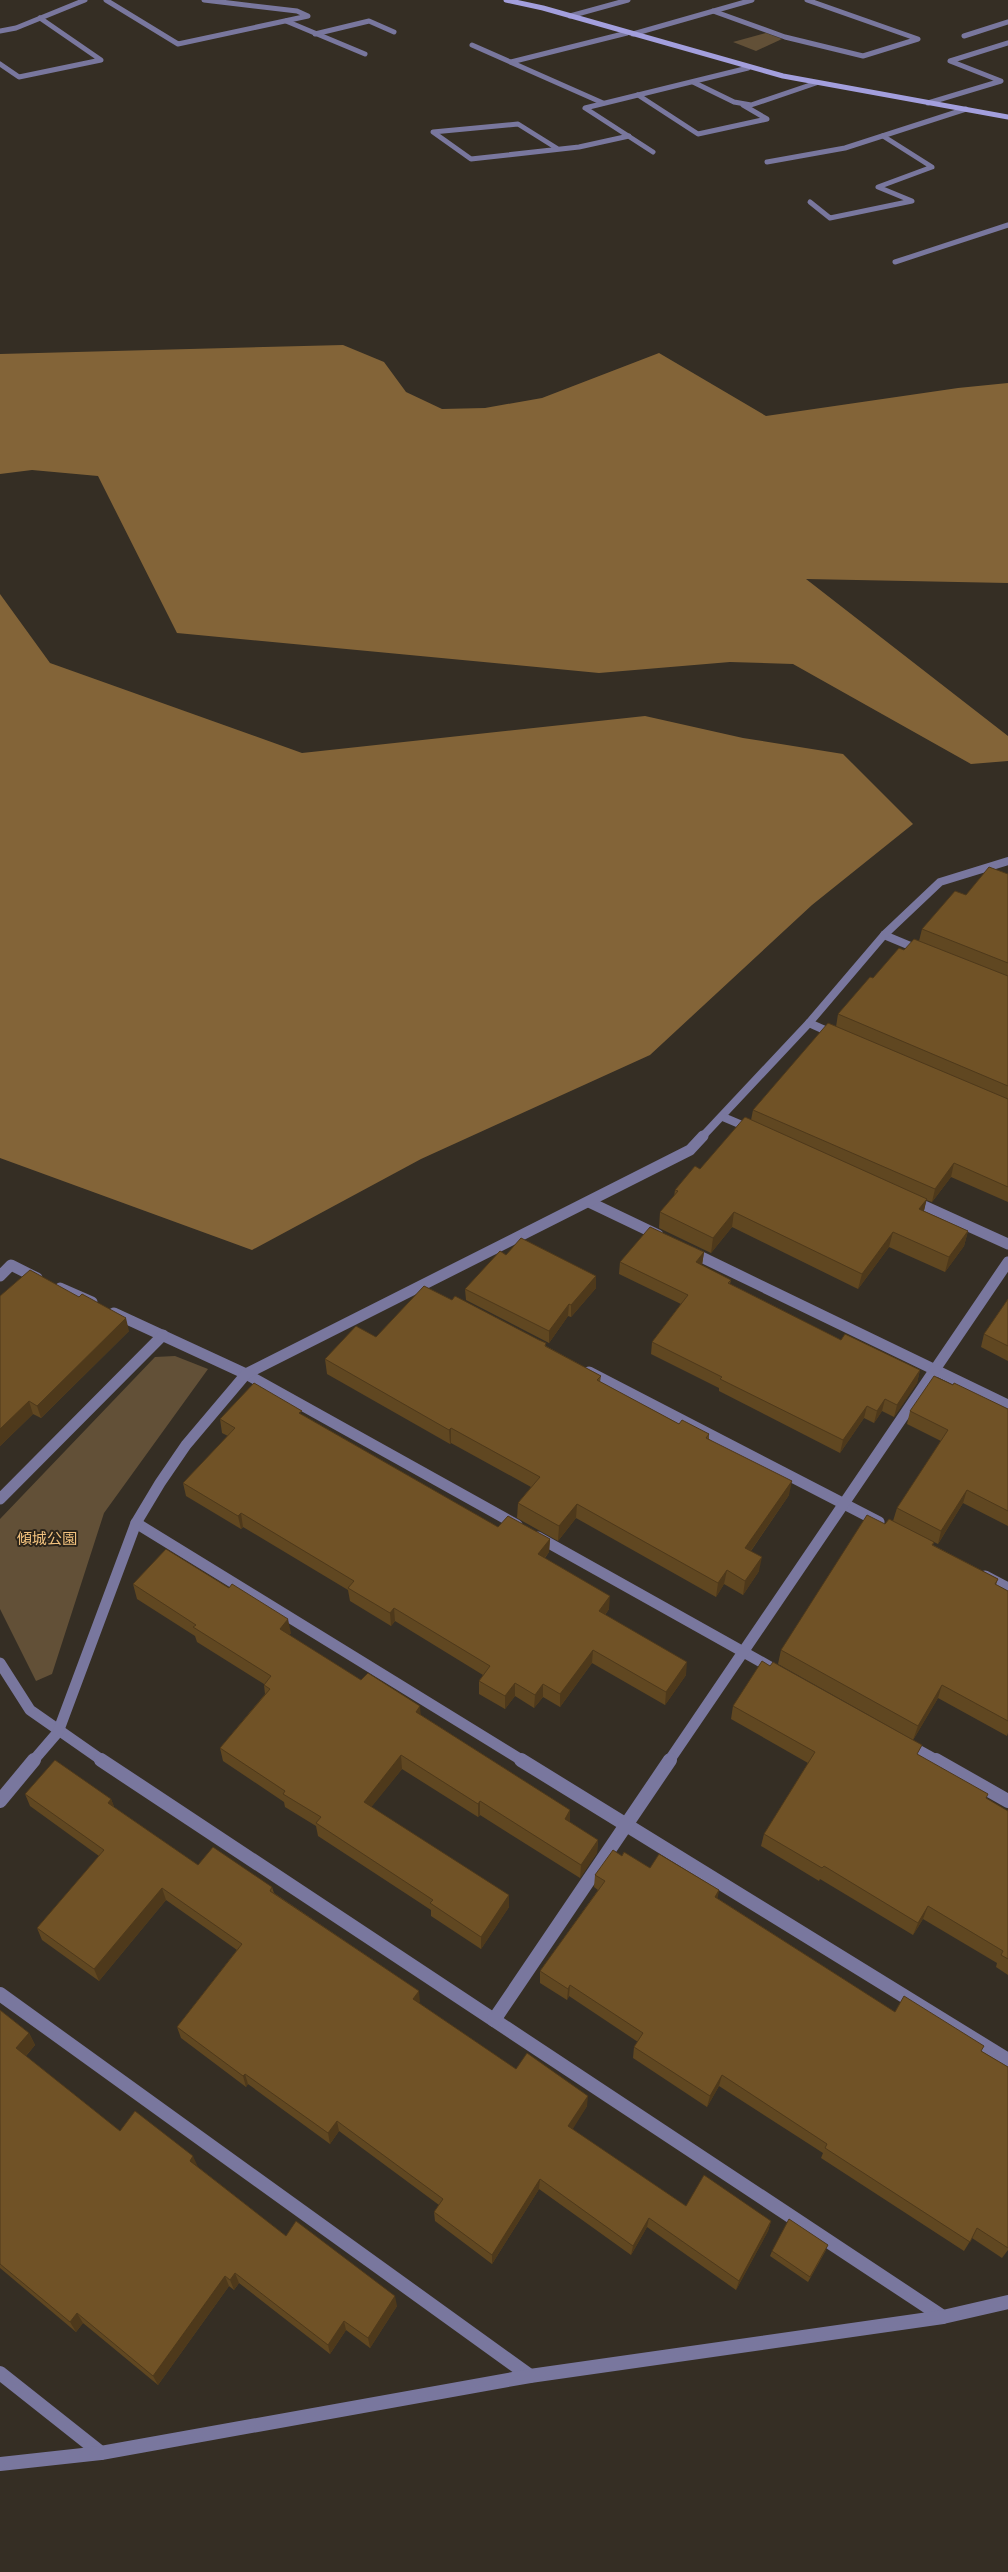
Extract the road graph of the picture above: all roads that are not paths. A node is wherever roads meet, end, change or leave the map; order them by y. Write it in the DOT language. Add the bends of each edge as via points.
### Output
graph roads {
  1 [pos="85,0"];
  2 [pos="106,0"];
  3 [pos="204,0"];
  4 [pos="506,0"];
  5 [pos="628,0"];
  6 [pos="752,0"];
  7 [pos="807,0"];
  8 [pos="714,11"];
  9 [pos="570,16"];
  10 [pos="40,18"];
  11 [pos="286,21"];
  12 [pos="1008,22"];
  13 [pos="998,25"];
  14 [pos="1008,28"];
  15 [pos="0,31"];
  16 [pos="394,32"];
  17 [pos="627,32"];
  18 [pos="316,34"];
  19 [pos="633,34"];
  20 [pos="964,36"];
  21 [pos="1008,43"];
  22 [pos="472,45"];
  23 [pos="365,54"];
  24 [pos="511,62"];
  25 [pos="0,64"];
  26 [pos="748,68"];
  27 [pos="1008,78"];
  28 [pos="1001,81"];
  29 [pos="693,82"];
  30 [pos="816,83"];
  31 [pos="638,95"];
  32 [pos="604,103"];
  33 [pos="928,103"];
  34 [pos="743,105"];
  35 [pos="966,109"];
  36 [pos="1008,117"];
  37 [pos="629,136"];
  38 [pos="883,136"];
  39 [pos="558,149"];
  40 [pos="653,152"];
  41 [pos="767,162"];
  42 [pos="810,202"];
  43 [pos="1008,224"];
  44 [pos="895,262"];
  45 [pos="1008,861"];
  46 [pos="988,868"];
  47 [pos="1001,872"];
  48 [pos="884,935"];
  49 [pos="928,953"];
  50 [pos="809,1023"];
  51 [pos="845,1039"];
  52 [pos="723,1117"];
  53 [pos="759,1132"];
  54 [pos="901,1196"];
  55 [pos="589,1202"];
  56 [pos="1008,1244"];
  57 [pos="1008,1262"];
  58 [pos="0,1276"];
  59 [pos="163,1335"];
  60 [pos="580,1368"];
  61 [pos="935,1370"];
  62 [pos="246,1374"];
  63 [pos="1008,1405"];
  64 [pos="0,1499"];
  65 [pos="845,1504"];
  66 [pos="136,1523"];
  67 [pos="888,1526"];
  68 [pos="974,1570"];
  69 [pos="1008,1588"];
  70 [pos="743,1651"];
  71 [pos="0,1663"];
  72 [pos="785,1675"];
  73 [pos="58,1732"];
  74 [pos="897,1738"];
  75 [pos="0,1800"];
  76 [pos="1008,1801"];
  77 [pos="625,1824"];
  78 [pos="0,1994"];
  79 [pos="494,2020"];
  80 [pos="1008,2060"];
  81 [pos="1008,2302"];
  82 [pos="943,2317"];
  83 [pos="0,2373"];
  84 [pos="530,2376"];
  85 [pos="101,2453"];
  86 [pos="0,2464"];
  1 -- 10 [label="street"];
  2 -- 11 [label="street" via="178,44"];
  3 -- 11 [label="street" via="297,11 308,16"];
  4 -- 9 [label="street"];
  5 -- 9 [label="street"];
  6 -- 8 [label="street"];
  7 -- 8 [label="street" via="918,40 863,56 785,37"];
  8 -- 19 [label="street"];
  9 -- 17 [label="street"];
  10 -- 15 [label="street"];
  10 -- 25 [label="street" via="100,60 18,77"];
  11 -- 18 [label="street"];
  12 -- 13 [label="street"];
  13 -- 14 [label="street"];
  13 -- 20 [label="street"];
  16 -- 18 [label="street" via="369,21"];
  17 -- 19 [label="street"];
  17 -- 24 [label="street"];
  18 -- 23 [label="street"];
  19 -- 26 [label="street"];
  21 -- 28 [label="street" via="950,62"];
  22 -- 24 [label="street"];
  24 -- 32 [label="street" via="572,92"];
  26 -- 29 [label="street"];
  26 -- 30 [label="street"];
  27 -- 28 [label="street"];
  28 -- 33 [label="street"];
  29 -- 31 [label="street"];
  29 -- 34 [label="street"];
  30 -- 33 [label="street"];
  30 -- 34 [label="street" via="758,104"];
  31 -- 32 [label="street"];
  31 -- 34 [label="street" via="698,134 767,119"];
  32 -- 37 [label="street" via="585,108"];
  33 -- 35 [label="street"];
  35 -- 36 [label="street"];
  35 -- 38 [label="street"];
  37 -- 39 [label="street"];
  37 -- 40 [label="street"];
  38 -- 41 [label="street" via="845,148"];
  38 -- 42 [label="street" via="932,167 878,187 912,201 830,218"];
  39 -- 39 [label="street" via="471,159 434,132 518,124"];
  43 -- 44 [label="street"];
  45 -- 46 [label="street"];
  46 -- 47 [label="street"];
  46 -- 48 [label="street" via="940,882"];
  48 -- 49 [label="street"];
  48 -- 50 [label="street"];
  50 -- 51 [label="street"];
  50 -- 52 [label="street"];
  52 -- 53 [label="street"];
  52 -- 55 [label="street" via="690,1150"];
  54 -- 56 [label="street"];
  55 -- 61 [label="street"];
  55 -- 62 [label="street" via="426,1288"];
  57 -- 61 [label="street"];
  58 -- 59 [label="street" via="11,1266"];
  59 -- 62 [label="street"];
  59 -- 64 [label="street"];
  60 -- 65 [label="street"];
  61 -- 63 [label="street"];
  61 -- 65 [label="street"];
  62 -- 66 [label="street" via="212,1411 152,1494"];
  62 -- 70 [label="street"];
  65 -- 67 [label="street"];
  65 -- 70 [label="street"];
  66 -- 73 [label="street"];
  66 -- 77 [label="street"];
  68 -- 69 [label="street"];
  70 -- 72 [label="street"];
  70 -- 77 [label="street"];
  71 -- 73 [label="street" via="30,1710"];
  73 -- 75 [label="street"];
  73 -- 79 [label="street"];
  74 -- 76 [label="street"];
  77 -- 79 [label="street"];
  77 -- 80 [label="street"];
  78 -- 84 [label="street"];
  79 -- 82 [label="street"];
  81 -- 82 [label="street"];
  82 -- 84 [label="street"];
  83 -- 85 [label="street"];
  84 -- 85 [label="street"];
  85 -- 86 [label="street"];
}
